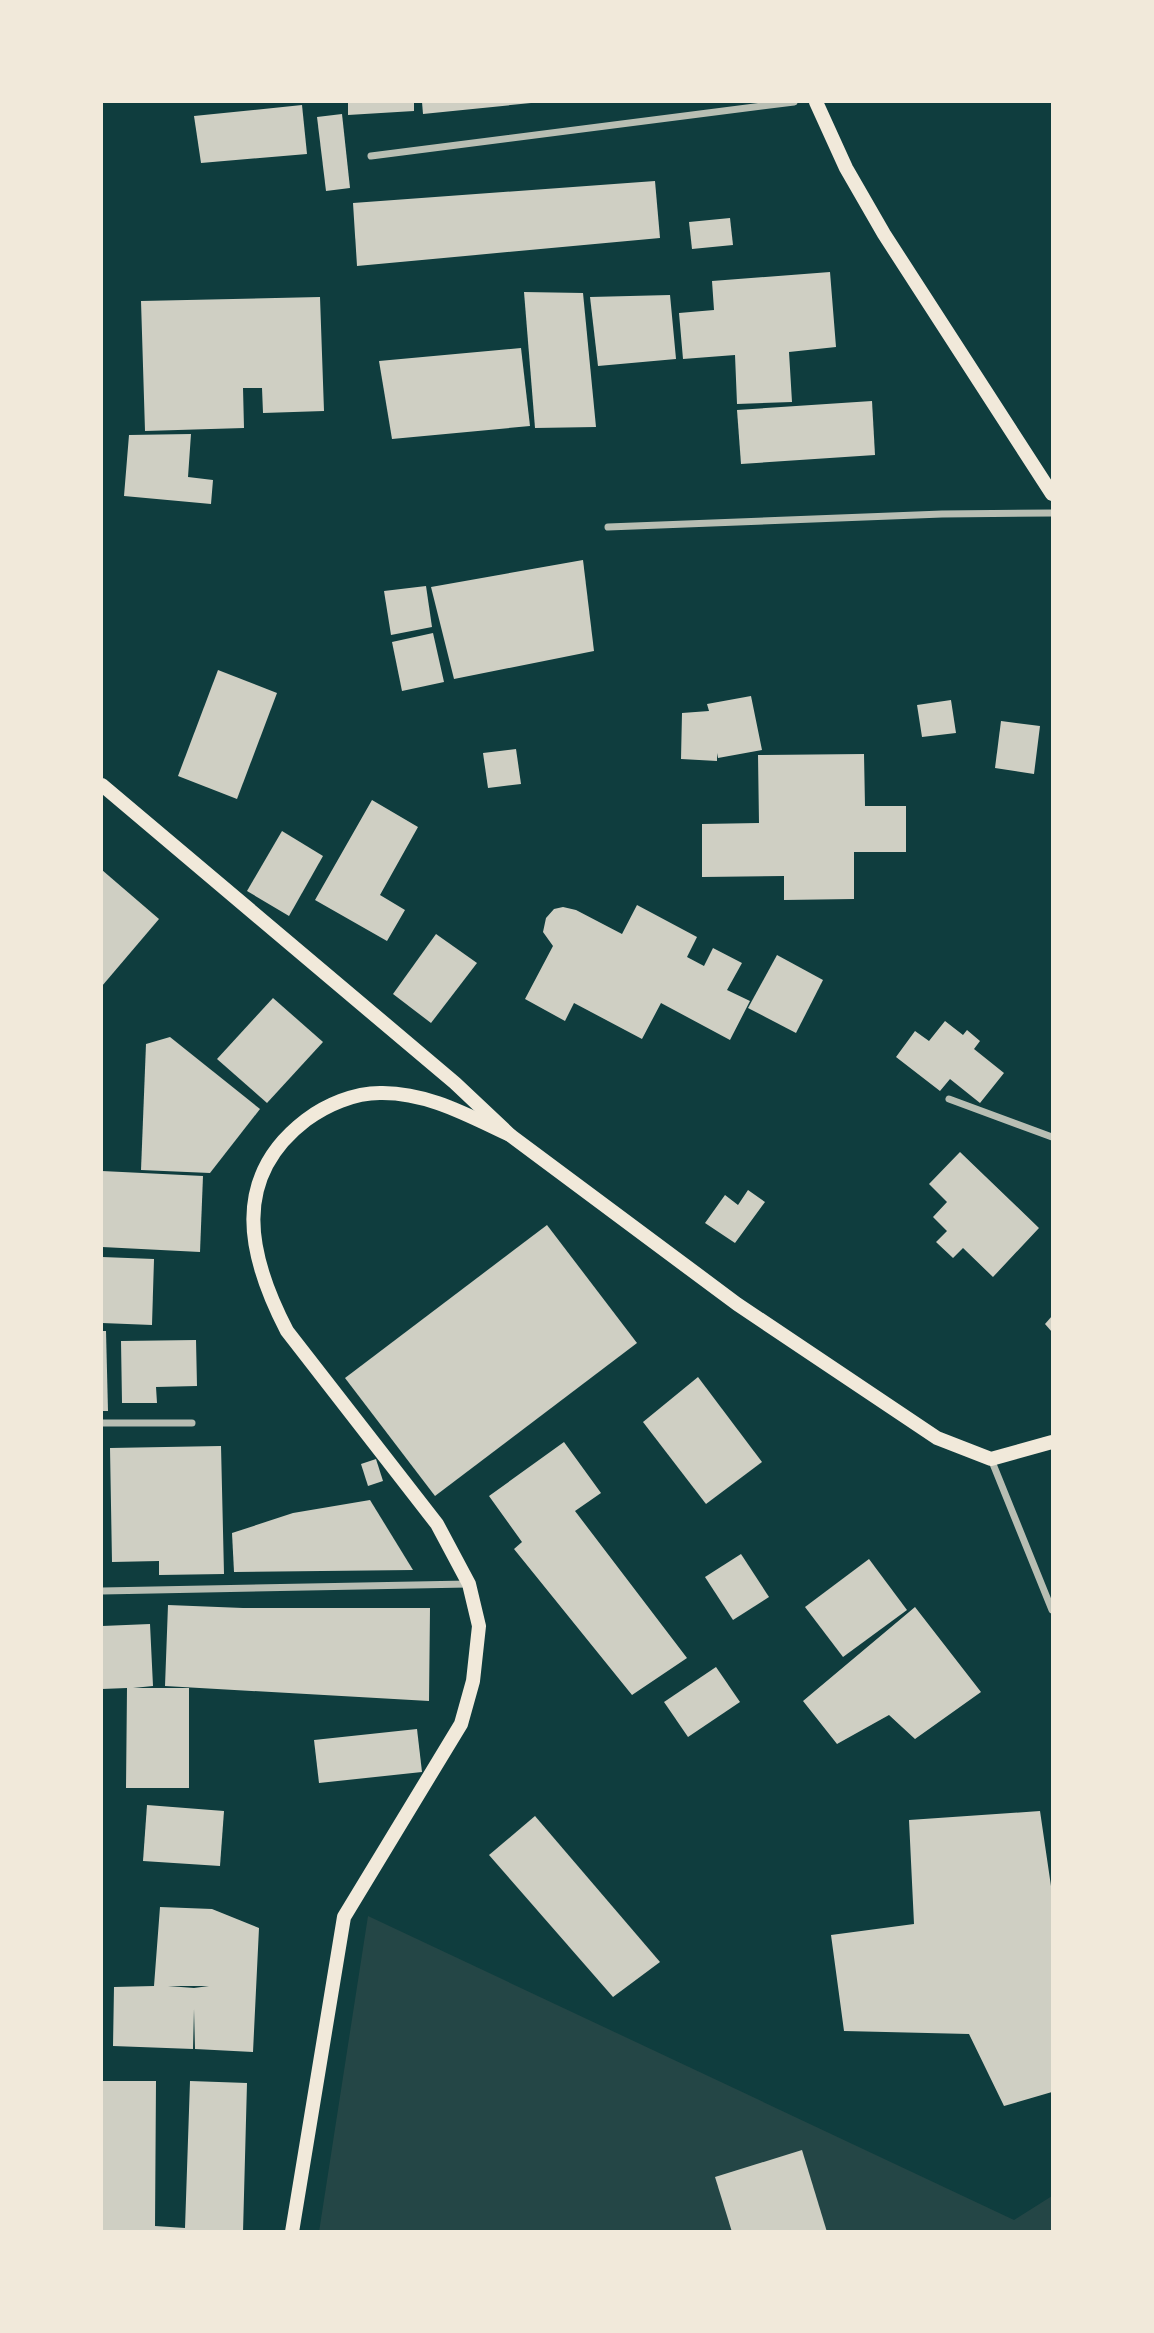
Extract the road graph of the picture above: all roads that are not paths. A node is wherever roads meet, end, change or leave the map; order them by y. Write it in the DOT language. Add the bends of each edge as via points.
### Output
graph roads {
  1 [pos="794,102"];
  2 [pos="816,102"];
  3 [pos="371,156"];
  4 [pos="1052,494"];
  5 [pos="1052,513"];
  6 [pos="608,527"];
  7 [pos="102,785"];
  8 [pos="949,1099"];
  9 [pos="510,1135"];
  10 [pos="1052,1137"];
  11 [pos="102,1423"];
  12 [pos="192,1423"];
  13 [pos="1052,1442"];
  14 [pos="991,1459"];
  15 [pos="469,1584"];
  16 [pos="102,1591"];
  17 [pos="1052,1610"];
  18 [pos="292,2231"];
  1 -- 3 [label="street"];
  2 -- 4 [label="main road" via="846,168 884,234"];
  5 -- 6 [label="street"];
  7 -- 9 [label="main road" via="456,1083"];
  8 -- 10 [label="street"];
  9 -- 14 [label="main road" via="748,1311 937,1438"];
  9 -- 15 [label="main road" via="448,1106 412,1096 379,1093 355,1097 312,1116 278,1146 256,1186 253,1213 266,1281 287,1331 437,1524"];
  11 -- 12 [label="street"];
  13 -- 14 [label="main road"];
  14 -- 17 [label="street"];
  15 -- 16 [label="street"];
  15 -- 18 [label="main road" via="479,1626 473,1681 461,1724 344,1917"];
}
